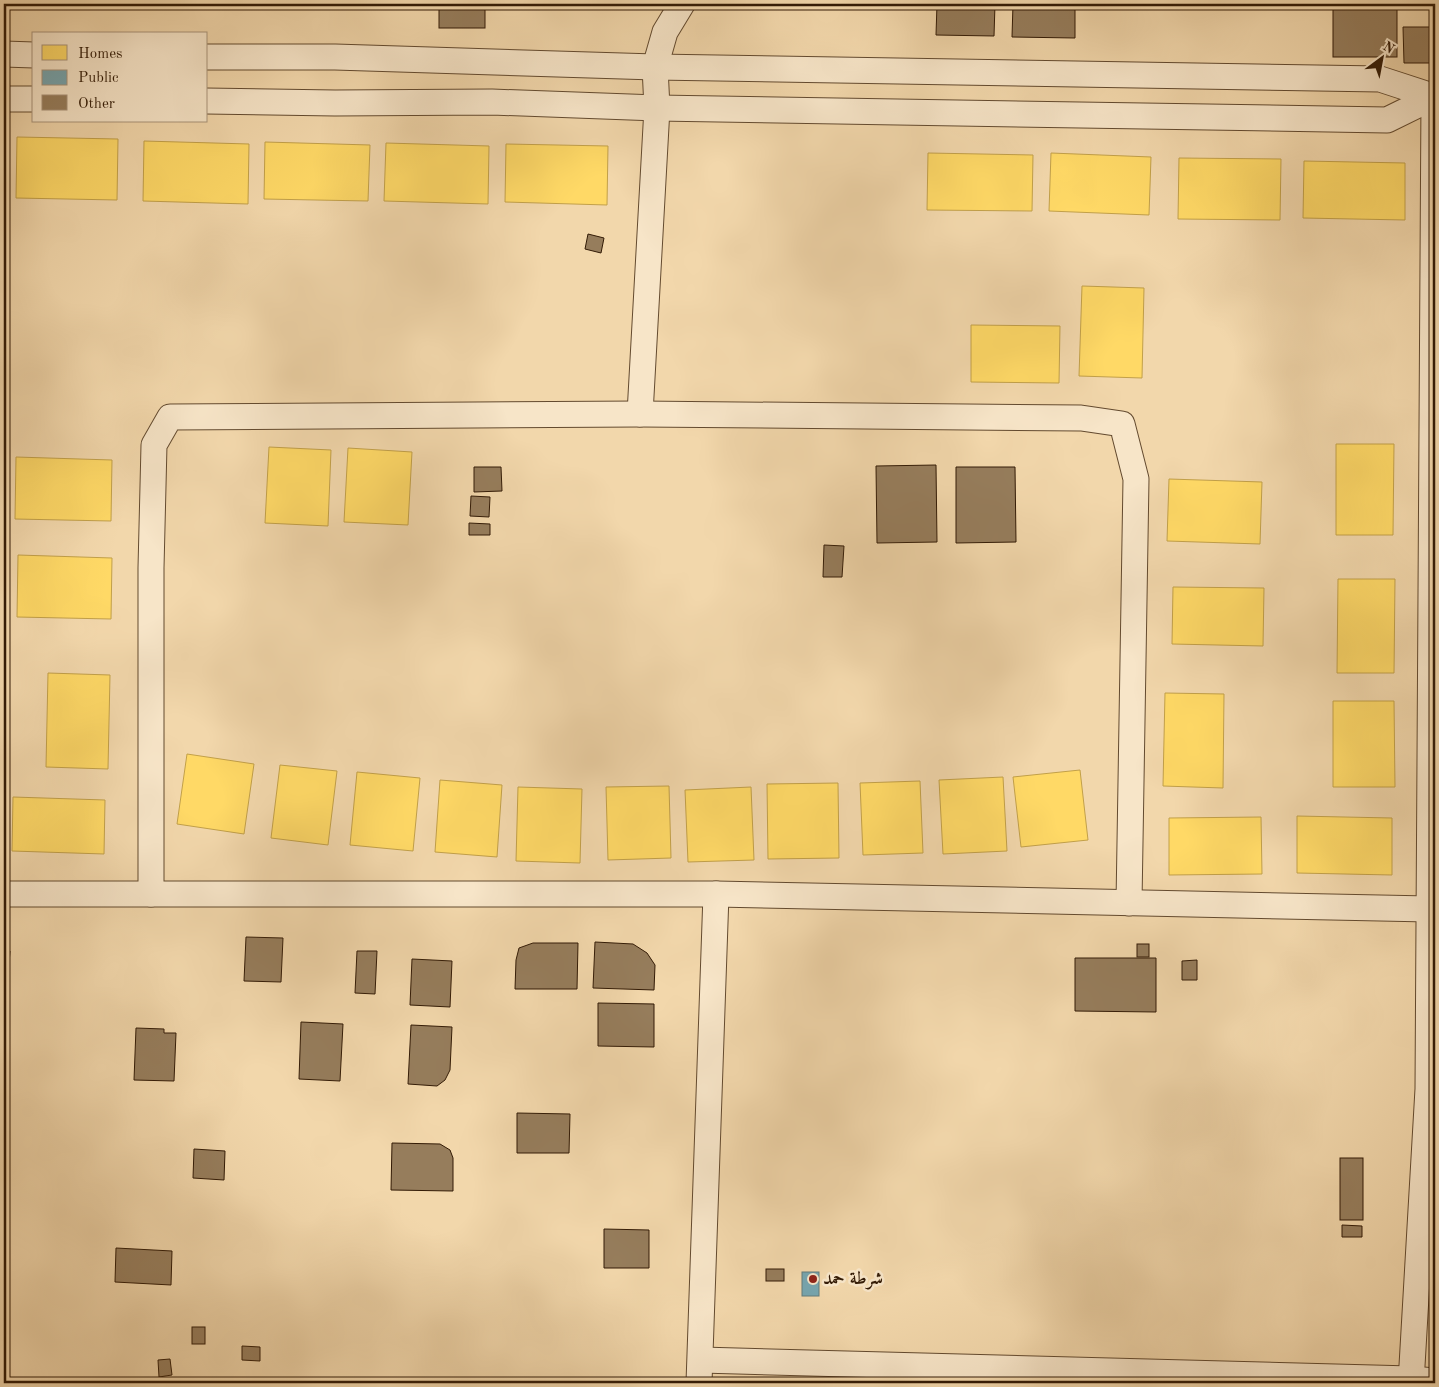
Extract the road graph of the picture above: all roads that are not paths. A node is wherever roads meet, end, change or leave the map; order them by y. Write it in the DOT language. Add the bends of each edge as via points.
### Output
graph roads {
  1 [pos="682,4"];
  2 [pos="4,54"];
  3 [pos="32,55"];
  4 [pos="208,57"];
  5 [pos="655,67"];
  6 [pos="1434,97"];
  7 [pos="4,99"];
  8 [pos="32,99"];
  9 [pos="208,101"];
  10 [pos="657,108"];
  11 [pos="640,414"];
  12 [pos="4,894"];
  13 [pos="151,894"];
  14 [pos="716,894"];
  15 [pos="1129,903"];
  16 [pos="1429,909"];
  17 [pos="1432,1089"];
  18 [pos="700,1372"];
  19 [pos="1411,1381"];
  20 [pos="1435,1381"];
  1 -- 5 [label="street" via="665,32"];
  2 -- 3 [label="street"];
  4 -- 5 [label="street" via="336,57"];
  5 -- 6 [label="street" via="1380,79"];
  5 -- 10 [label="street"];
  6 -- 10 [label="street" via="1387,120"];
  6 -- 16 [label="street"];
  7 -- 8 [label="street"];
  9 -- 10 [label="street" via="492,102"];
  10 -- 11 [label="street"];
  11 -- 13 [label="street" via="170,417 154,445"];
  11 -- 15 [label="street" via="1081,418 1122,424 1136,479"];
  12 -- 13 [label="street"];
  13 -- 14 [label="street"];
  14 -- 15 [label="street"];
  14 -- 18 [label="street"];
  15 -- 16 [label="street"];
  16 -- 17 [label="street"];
  17 -- 19 [label="street"];
  18 -- 19 [label="street"];
  19 -- 20 [label="street"];
}
